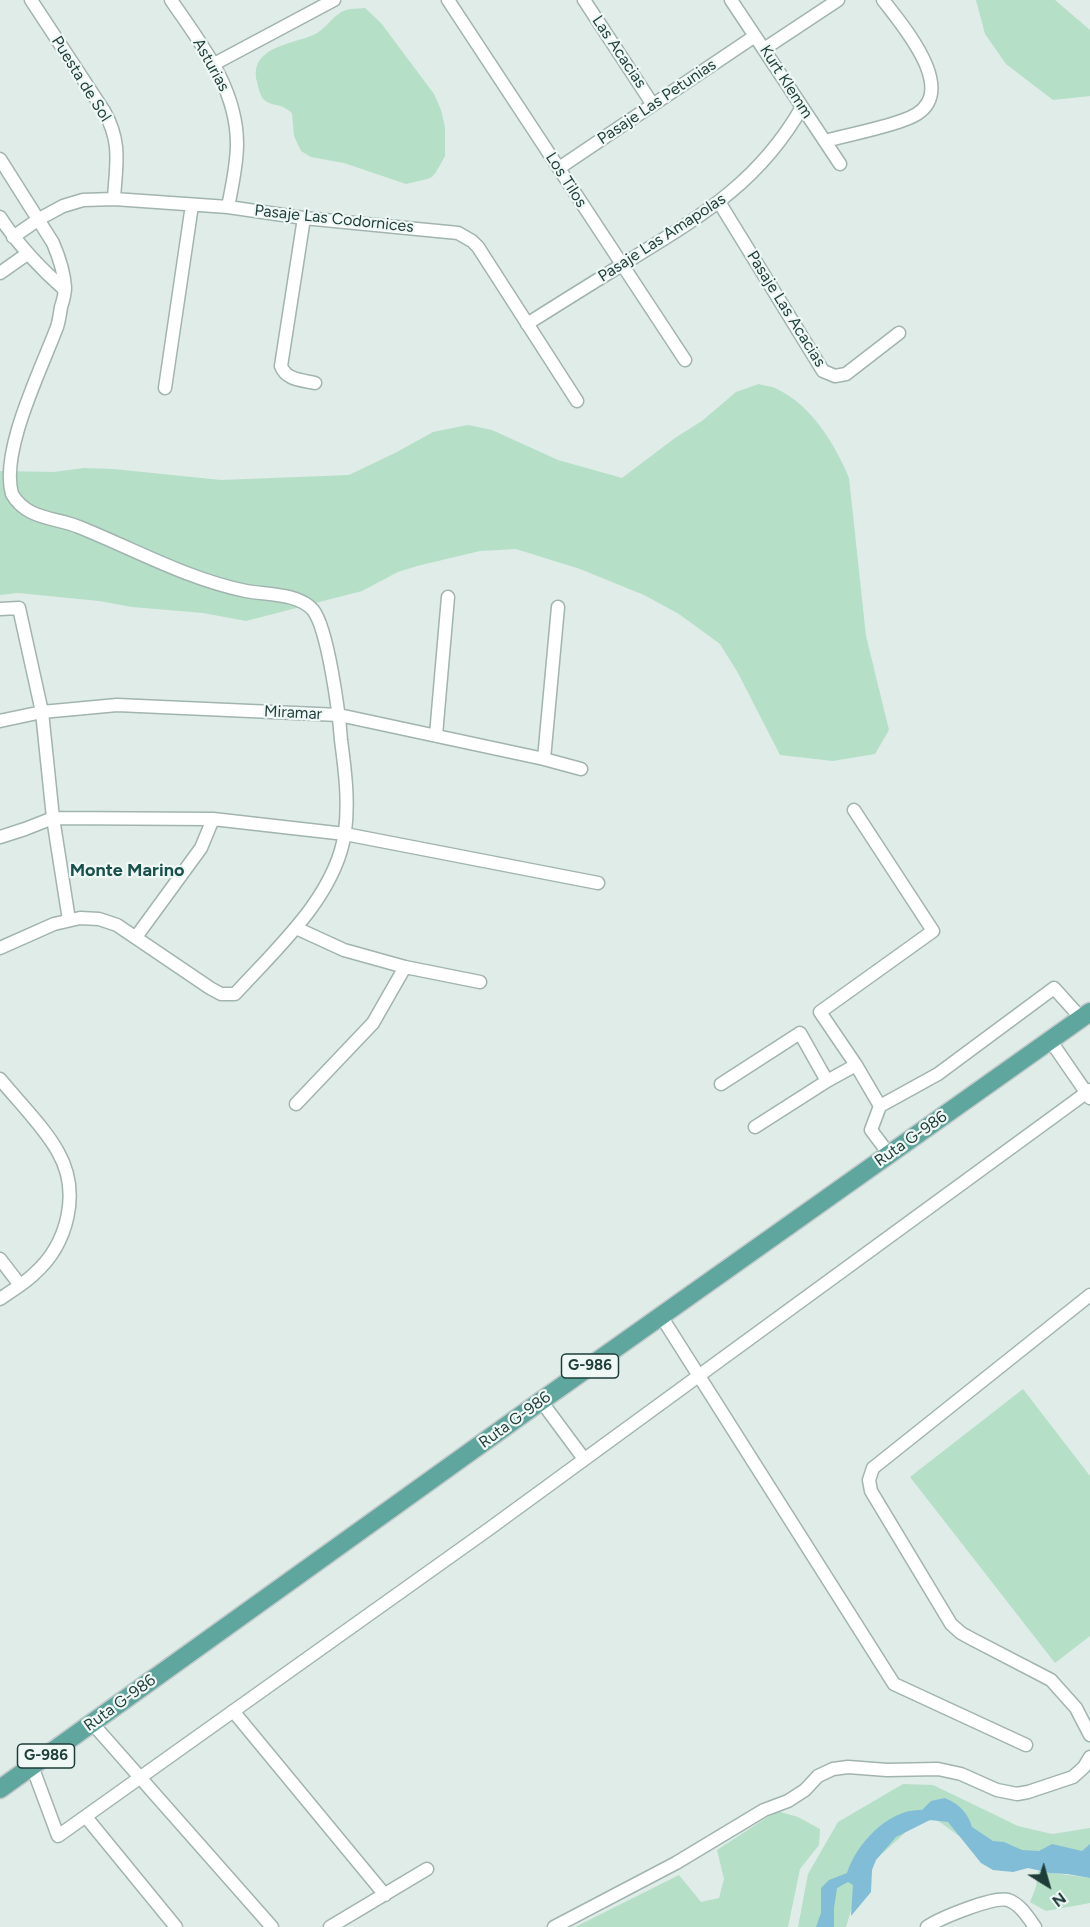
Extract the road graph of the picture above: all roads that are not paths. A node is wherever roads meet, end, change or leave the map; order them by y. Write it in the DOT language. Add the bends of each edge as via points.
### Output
graph roads {
  1 [pos="31,0"];
  2 [pos="171,0"];
  3 [pos="334,0"];
  4 [pos="448,0"];
  5 [pos="584,0"];
  6 [pos="731,0"];
  7 [pos="838,0"];
  8 [pos="883,0"];
  9 [pos="755,36"];
  10 [pos="764,49"];
  11 [pos="214,64"];
  12 [pos="653,105"];
  13 [pos="802,107"];
  14 [pos="825,141"];
  15 [pos="0,159"];
  16 [pos="840,164"];
  17 [pos="559,168"];
  18 [pos="114,199"];
  19 [pos="719,202"];
  20 [pos="192,205"];
  21 [pos="228,207"];
  22 [pos="0,217"];
  23 [pos="304,218"];
  24 [pos="39,219"];
  25 [pos="13,237"];
  26 [pos="27,254"];
  27 [pos="622,265"];
  28 [pos="0,273"];
  29 [pos="65,290"];
  30 [pos="527,324"];
  31 [pos="899,333"];
  32 [pos="685,360"];
  33 [pos="315,383"];
  34 [pos="165,388"];
  35 [pos="577,401"];
  36 [pos="448,597"];
  37 [pos="558,607"];
  38 [pos="0,609"];
  39 [pos="42,712"];
  40 [pos="339,715"];
  41 [pos="0,721"];
  42 [pos="436,735"];
  43 [pos="544,759"];
  44 [pos="581,769"];
  45 [pos="854,810"];
  46 [pos="53,818"];
  47 [pos="213,819"];
  48 [pos="345,834"];
  49 [pos="0,837"];
  50 [pos="598,884"];
  51 [pos="69,920"];
  52 [pos="296,928"];
  53 [pos="136,937"];
  54 [pos="0,948"];
  55 [pos="405,967"];
  56 [pos="480,982"];
  57 [pos="1086,1015"];
  58 [pos="1050,1040"];
  59 [pos="856,1065"];
  60 [pos="0,1079"];
  61 [pos="827,1081"];
  62 [pos="721,1084"];
  63 [pos="1089,1094"];
  64 [pos="296,1104"];
  65 [pos="880,1106"];
  66 [pos="755,1127"];
  67 [pos="889,1154"];
  68 [pos="0,1259"];
  69 [pos="20,1285"];
  70 [pos="1090,1295"];
  71 [pos="0,1299"];
  72 [pos="661,1316"];
  73 [pos="699,1376"];
  74 [pos="541,1401"];
  75 [pos="584,1459"];
  76 [pos="233,1711"];
  77 [pos="92,1723"];
  78 [pos="1090,1735"];
  79 [pos="1026,1745"];
  80 [pos="1090,1757"];
  81 [pos="32,1766"];
  82 [pos="140,1778"];
  83 [pos="0,1789"];
  84 [pos="86,1817"];
  85 [pos="427,1869"];
  86 [pos="385,1895"];
  87 [pos="176,1927"];
  88 [pos="272,1927"];
  89 [pos="330,1927"];
  90 [pos="554,1927"];
  91 [pos="927,1927"];
  92 [pos="1035,1927"];
  1 -- 18 [label="street, Puesta de Sol" via="114,131"];
  2 -- 11 [label="street, Asturias"];
  3 -- 11 [label="street"];
  4 -- 17 [label="street, Los Tilos"];
  5 -- 12 [label="street, Las Acacias"];
  6 -- 9 [label="street, Kurt Klemm"];
  7 -- 10 [label="street"];
  8 -- 14 [label="street" via="915,40 932,82 930,96 922,109 909,118"];
  9 -- 10 [label="street, Kurt Klemm"];
  9 -- 12 [label="street, Pasaje Las Petunias"];
  10 -- 13 [label="street, Kurt Klemm"];
  11 -- 21 [label="street, Asturias" via="228,94 236,128 236,161"];
  12 -- 17 [label="street, Pasaje Las Petunias"];
  13 -- 14 [label="street, Kurt Klemm"];
  13 -- 19 [label="street, Pasaje Las Amapolas" via="764,162"];
  14 -- 16 [label="street, Kurt Klemm"];
  15 -- 24 [label="street"];
  17 -- 27 [label="street, Los Tilos"];
  18 -- 20 [label="street, Pasaje Las Codornices"];
  18 -- 24 [label="street, Pasaje Las Codornices" via="73,202"];
  19 -- 27 [label="street, Pasaje Las Amapolas"];
  19 -- 31 [label="street, Pasaje Las Acacias" via="823,370 835,376 846,374"];
  20 -- 21 [label="street, Pasaje Las Codornices"];
  20 -- 34 [label="street"];
  21 -- 23 [label="street, Pasaje Las Codornices"];
  22 -- 25 [label="street"];
  23 -- 30 [label="street, Pasaje Las Codornices" via="449,231 465,236 478,247"];
  23 -- 33 [label="street" via="280,366 289,377"];
  24 -- 25 [label="street, Pasaje Las Codornices"];
  24 -- 29 [label="street" via="54,243"];
  25 -- 26 [label="street"];
  26 -- 28 [label="street"];
  26 -- 29 [label="street"];
  27 -- 30 [label="street, Pasaje Las Amapolas"];
  27 -- 32 [label="street, Los Tilos"];
  29 -- 40 [label="street" via="57,326 17,412 7,445 4,465 11,493 39,517 76,526 219,584 295,599 308,606 322,629"];
  30 -- 35 [label="street, Pasaje Las Codornices"];
  36 -- 42 [label="street"];
  37 -- 43 [label="street"];
  38 -- 39 [label="street" via="19,608"];
  39 -- 40 [label="street, Miramar" via="117,705"];
  39 -- 41 [label="street, Miramar"];
  39 -- 46 [label="street"];
  40 -- 42 [label="street, Miramar"];
  40 -- 48 [label="street" via="346,778"];
  42 -- 43 [label="street, Miramar"];
  43 -- 44 [label="street, Miramar"];
  45 -- 59 [label="street" via="933,931 820,1012"];
  46 -- 47 [label="street"];
  46 -- 49 [label="street"];
  46 -- 51 [label="street"];
  47 -- 48 [label="street"];
  47 -- 53 [label="street" via="201,848"];
  48 -- 50 [label="street"];
  48 -- 52 [label="street" via="330,877"];
  51 -- 53 [label="street" via="108,921"];
  51 -- 54 [label="street"];
  52 -- 53 [label="street" via="234,994 220,994"];
  52 -- 55 [label="street" via="344,950"];
  55 -- 56 [label="street"];
  55 -- 64 [label="street" via="373,1023"];
  57 -- 58 [label="main road, Ruta G-986 / G-986"];
  57 -- 65 [label="street" via="1054,988 938,1074"];
  58 -- 63 [label="street"];
  58 -- 67 [label="main road, Ruta G-986 / G-986"];
  59 -- 61 [label="street"];
  59 -- 65 [label="street"];
  60 -- 69 [label="street" via="57,1149 70,1190 67,1219 57,1245 42,1266"];
  61 -- 62 [label="street" via="800,1033"];
  61 -- 66 [label="street"];
  63 -- 73 [label="street"];
  65 -- 67 [label="street" via="871,1130"];
  67 -- 72 [label="main road, Ruta G-986 / G-986"];
  68 -- 69 [label="street"];
  69 -- 71 [label="street"];
  70 -- 78 [label="street" via="873,1468 869,1480 871,1491 951,1623 961,1633 1051,1680 1076,1708"];
  72 -- 73 [label="street"];
  72 -- 74 [label="main road, Ruta G-986 / G-986"];
  73 -- 75 [label="street"];
  73 -- 79 [label="street" via="894,1684"];
  74 -- 75 [label="street"];
  74 -- 77 [label="main road, Ruta G-986 / G-986"];
  75 -- 76 [label="street"];
  76 -- 82 [label="street"];
  76 -- 86 [label="street"];
  77 -- 81 [label="main road, Ruta G-986 / G-986"];
  77 -- 82 [label="street"];
  80 -- 90 [label="street" via="1073,1777 1017,1794 938,1769 833,1769 788,1801 764,1810 676,1863"];
  81 -- 83 [label="main road, Ruta G-986 / G-986"];
  81 -- 84 [label="street" via="58,1836"];
  82 -- 84 [label="street"];
  82 -- 88 [label="street"];
  84 -- 87 [label="street"];
  85 -- 86 [label="street"];
  86 -- 89 [label="street"];
  91 -- 92 [label="street" via="950,1914 1006,1899 1022,1909"];
}
